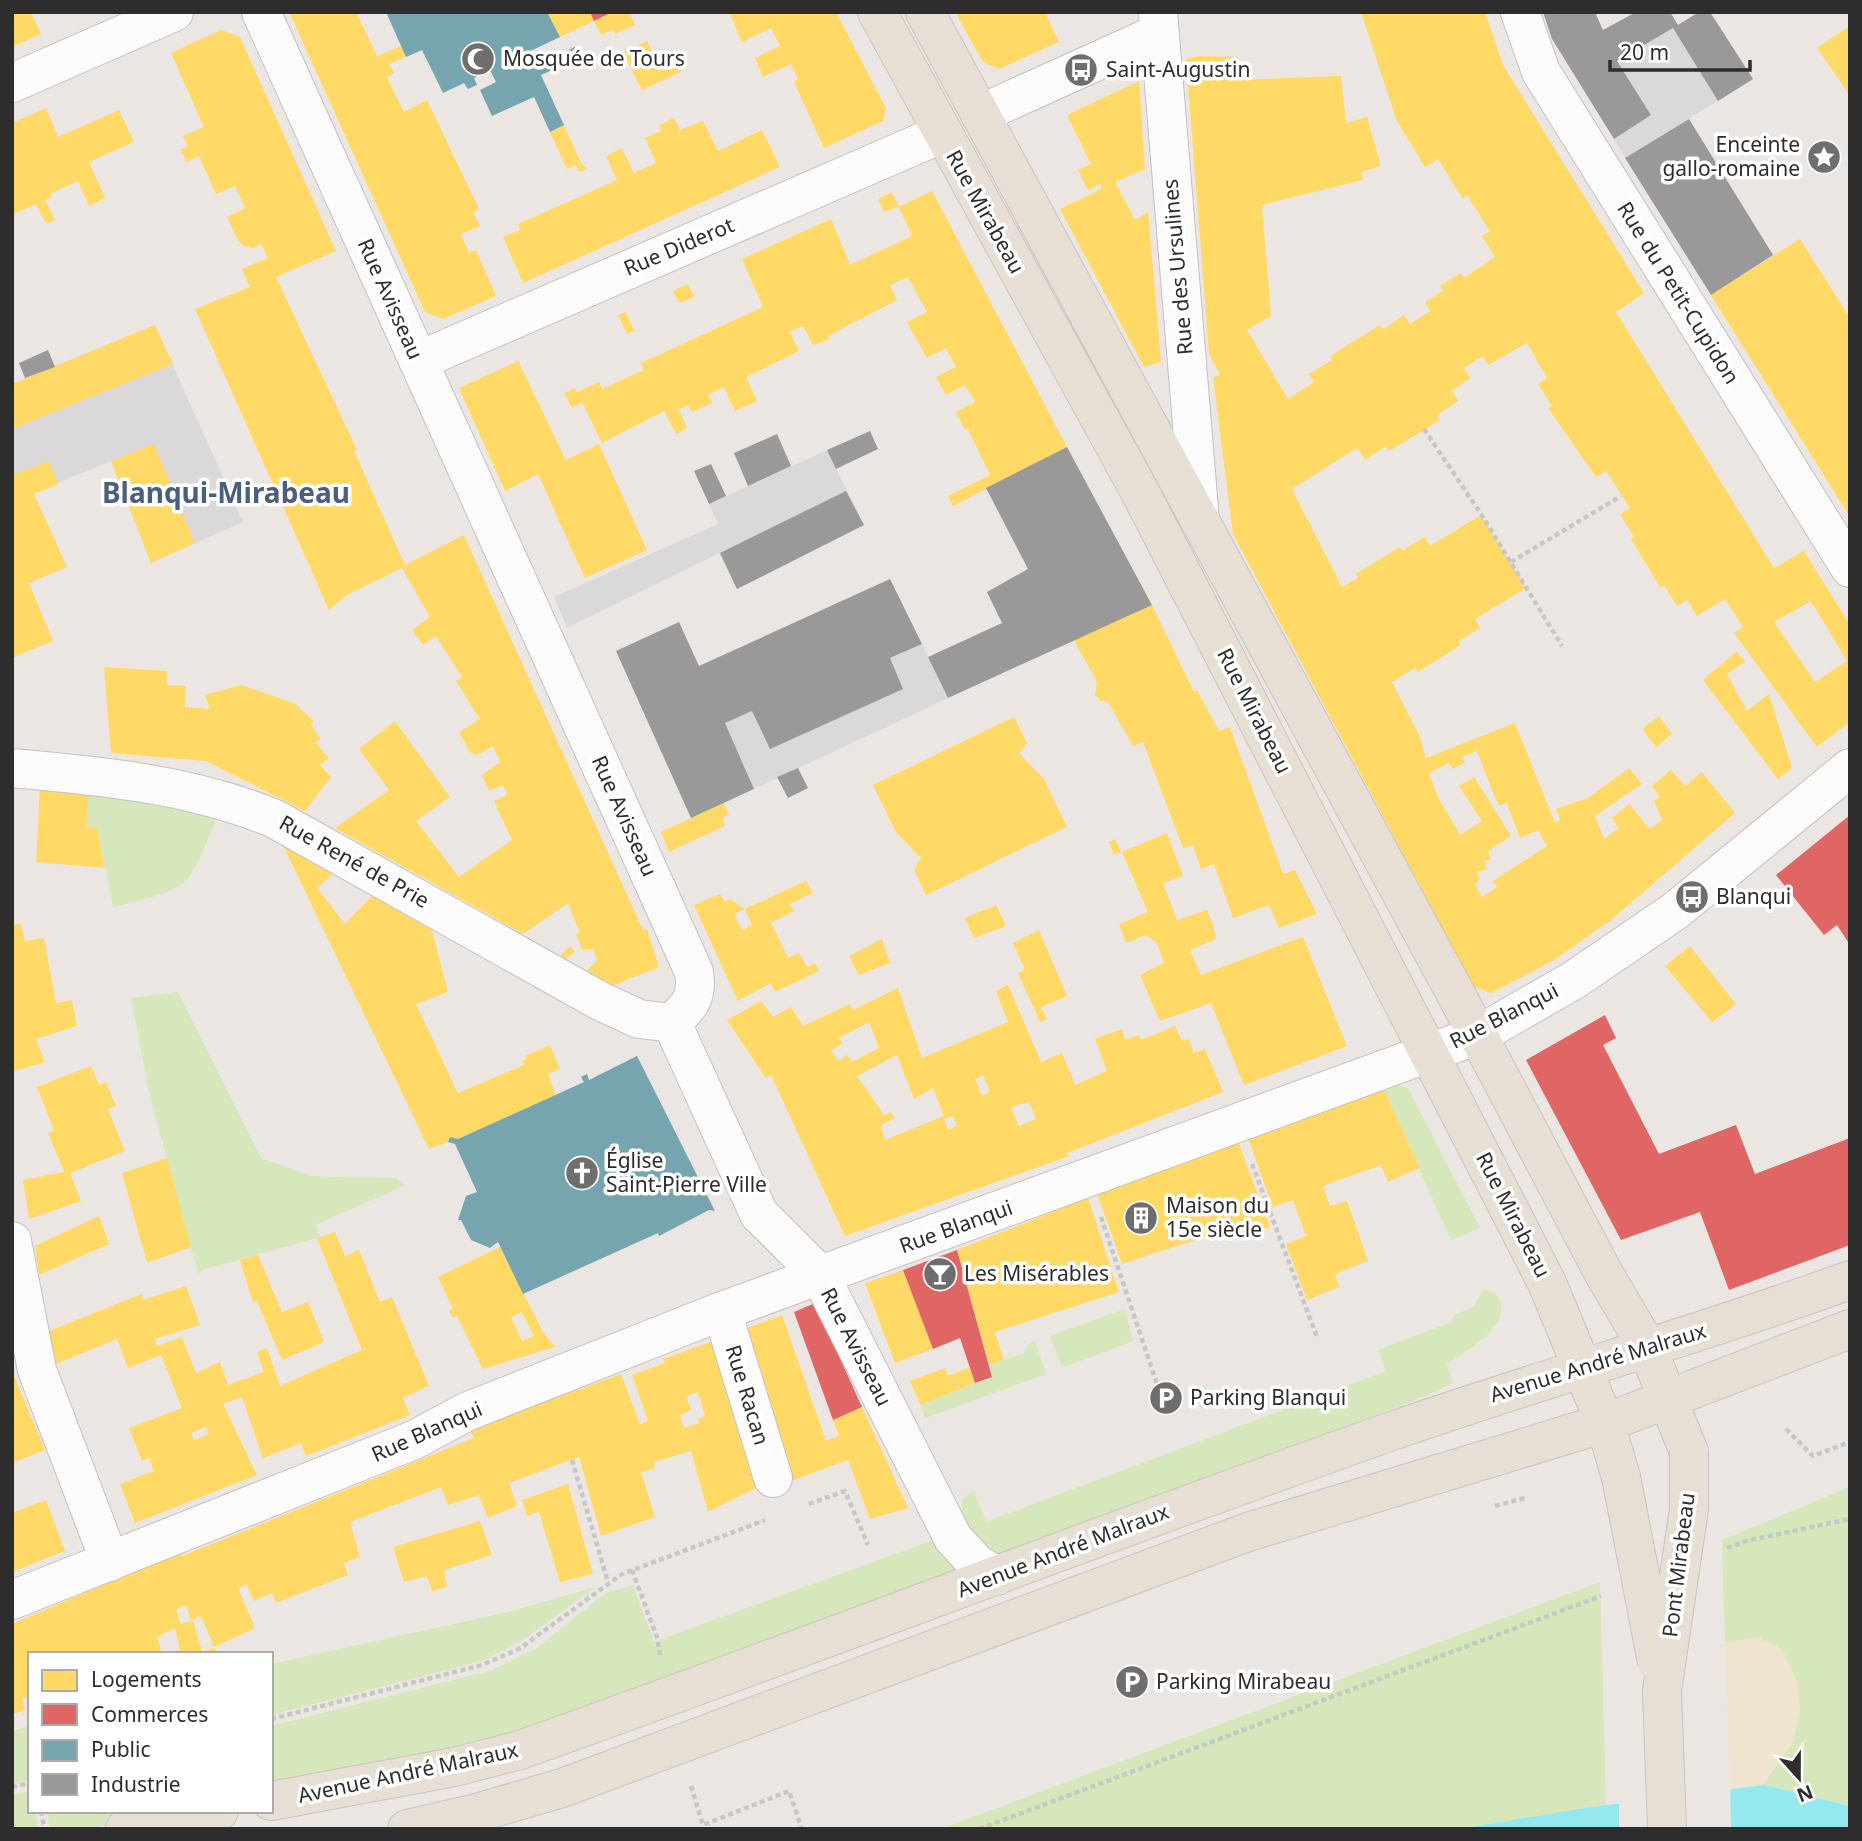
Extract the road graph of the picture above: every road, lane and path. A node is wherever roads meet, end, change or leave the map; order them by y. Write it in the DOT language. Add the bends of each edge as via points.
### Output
graph roads {
  1 [pos="174,12"];
  2 [pos="261,12"];
  3 [pos="877,12"];
  4 [pos="925,12"];
  5 [pos="1520,12"];
  6 [pos="1158,23"];
  7 [pos="12,83"];
  8 [pos="980,114"];
  9 [pos="941,134"];
  10 [pos="418,361"];
  11 [pos="1424,429"];
  12 [pos="1621,496"];
  13 [pos="1200,521"];
  14 [pos="1511,562"];
  15 [pos="1850,568"];
  16 [pos="1562,646"];
  17 [pos="12,768"];
  18 [pos="1850,768"];
  19 [pos="672,1023"];
  20 [pos="1478,1035"];
  21 [pos="1430,1053"];
  22 [pos="1237,1122"];
  23 [pos="1088,1179"];
  24 [pos="12,1241"];
  25 [pos="820,1275"];
  26 [pos="1850,1280"];
  27 [pos="722,1311"];
  28 [pos="1850,1329"];
  29 [pos="1317,1337"];
  30 [pos="1647,1347"];
  31 [pos="1583,1367"];
  32 [pos="1161,1396"];
  33 [pos="1670,1399"];
  34 [pos="1605,1423"];
  35 [pos="1786,1429"];
  36 [pos="1850,1442"];
  37 [pos="572,1460"];
  38 [pos="773,1478"];
  39 [pos="796,1509"];
  40 [pos="771,1518"];
  41 [pos="1850,1520"];
  42 [pos="868,1545"];
  43 [pos="1720,1551"];
  44 [pos="110,1562"];
  45 [pos="632,1570"];
  46 [pos="996,1576"];
  47 [pos="608,1582"];
  48 [pos="1602,1595"];
  49 [pos="12,1600"];
  50 [pos="657,1637"];
  51 [pos="1662,1691"];
  52 [pos="273,1718"];
  53 [pos="691,1786"];
  54 [pos="273,1801"];
  55 [pos="41,1813"];
  56 [pos="209,1813"];
  57 [pos="44,1826"];
  58 [pos="125,1829"];
  59 [pos="407,1829"];
  60 [pos="802,1829"];
  61 [pos="979,1829"];
  62 [pos="1667,1829"];
  1 -- 7 [label="street"];
  2 -- 10 [label="street, Rue Avisseau"];
  3 -- 9 [label="main road, Rue Mirabeau"];
  4 -- 8 [label="main road, Rue Mirabeau"];
  5 -- 15 [label="street, Rue du Petit-Cupidon" via="1541,72"];
  6 -- 8 [label="street"];
  6 -- 13 [label="street, Rue des Ursulines"];
  8 -- 13 [label="main road, Rue Mirabeau"];
  9 -- 10 [label="street, Rue Diderot"];
  9 -- 21 [label="main road, Rue Mirabeau" via="1140,492"];
  10 -- 19 [label="street, Rue Avisseau" via="694,972 693,1002"];
  11 -- 14 [label="path"];
  12 -- 14 [label="path"];
  13 -- 20 [label="main road, Rue Mirabeau"];
  14 -- 16 [label="path"];
  17 -- 19 [label="street, Rue René de Prie" via="173,787 225,799 273,818 600,1001 639,1019"];
  18 -- 20 [label="street, Rue Blanqui" via="1675,911 1574,980"];
  19 -- 25 [label="street, Rue Avisseau" via="759,1214"];
  20 -- 21 [label="street, Rue Blanqui"];
  20 -- 30 [label="main road, Rue Mirabeau"];
  21 -- 22 [label="street, Rue Blanqui"];
  21 -- 31 [label="main road, Rue Mirabeau" via="1548,1283"];
  22 -- 23 [label="street, Rue Blanqui"];
  22 -- 29 [label="path"];
  23 -- 25 [label="street, Rue Blanqui"];
  23 -- 32 [label="path"];
  24 -- 44 [label="street" via="37,1370"];
  25 -- 27 [label="street, Rue Blanqui"];
  25 -- 46 [label="street, Rue Avisseau" via="953,1538 976,1563"];
  26 -- 30 [label="main road, Avenue André Malraux"];
  27 -- 38 [label="street, Rue Racan"];
  27 -- 44 [label="street, Rue Blanqui" via="466,1412 414,1440"];
  28 -- 33 [label="main road"];
  30 -- 31 [label="main road, Avenue André Malraux"];
  30 -- 33 [label="main road, Rue Mirabeau"];
  31 -- 34 [label="main road, Rue Mirabeau"];
  31 -- 46 [label="main road, Avenue André Malraux" via="1243,1483"];
  33 -- 34 [label="main road"];
  33 -- 51 [label="main road, Pont Mirabeau, bridge" via="1689,1452 1689,1509"];
  34 -- 51 [label="main road, Pont Mirabeau, bridge" via="1621,1477"];
  34 -- 59 [label="main road" via="1248,1532 562,1788"];
  35 -- 36 [label="path" via="1813,1456"];
  37 -- 47 [label="path"];
  39 -- 42 [label="path" via="845,1491"];
  40 -- 45 [label="path"];
  41 -- 43 [label="path" via="1746,1541"];
  44 -- 49 [label="street, Rue Blanqui"];
  45 -- 47 [label="path"];
  45 -- 50 [label="path"];
  46 -- 54 [label="main road, Avenue André Malraux" via="520,1750 454,1768"];
  47 -- 52 [label="path" via="519,1649 482,1665"];
  48 -- 61 [label="path"];
  51 -- 62 [label="main road, Pont Mirabeau"];
  53 -- 60 [label="path" via="703,1825 789,1791"];
  55 -- 57 [label="path"];
  56 -- 58 [label="main road"];
}
